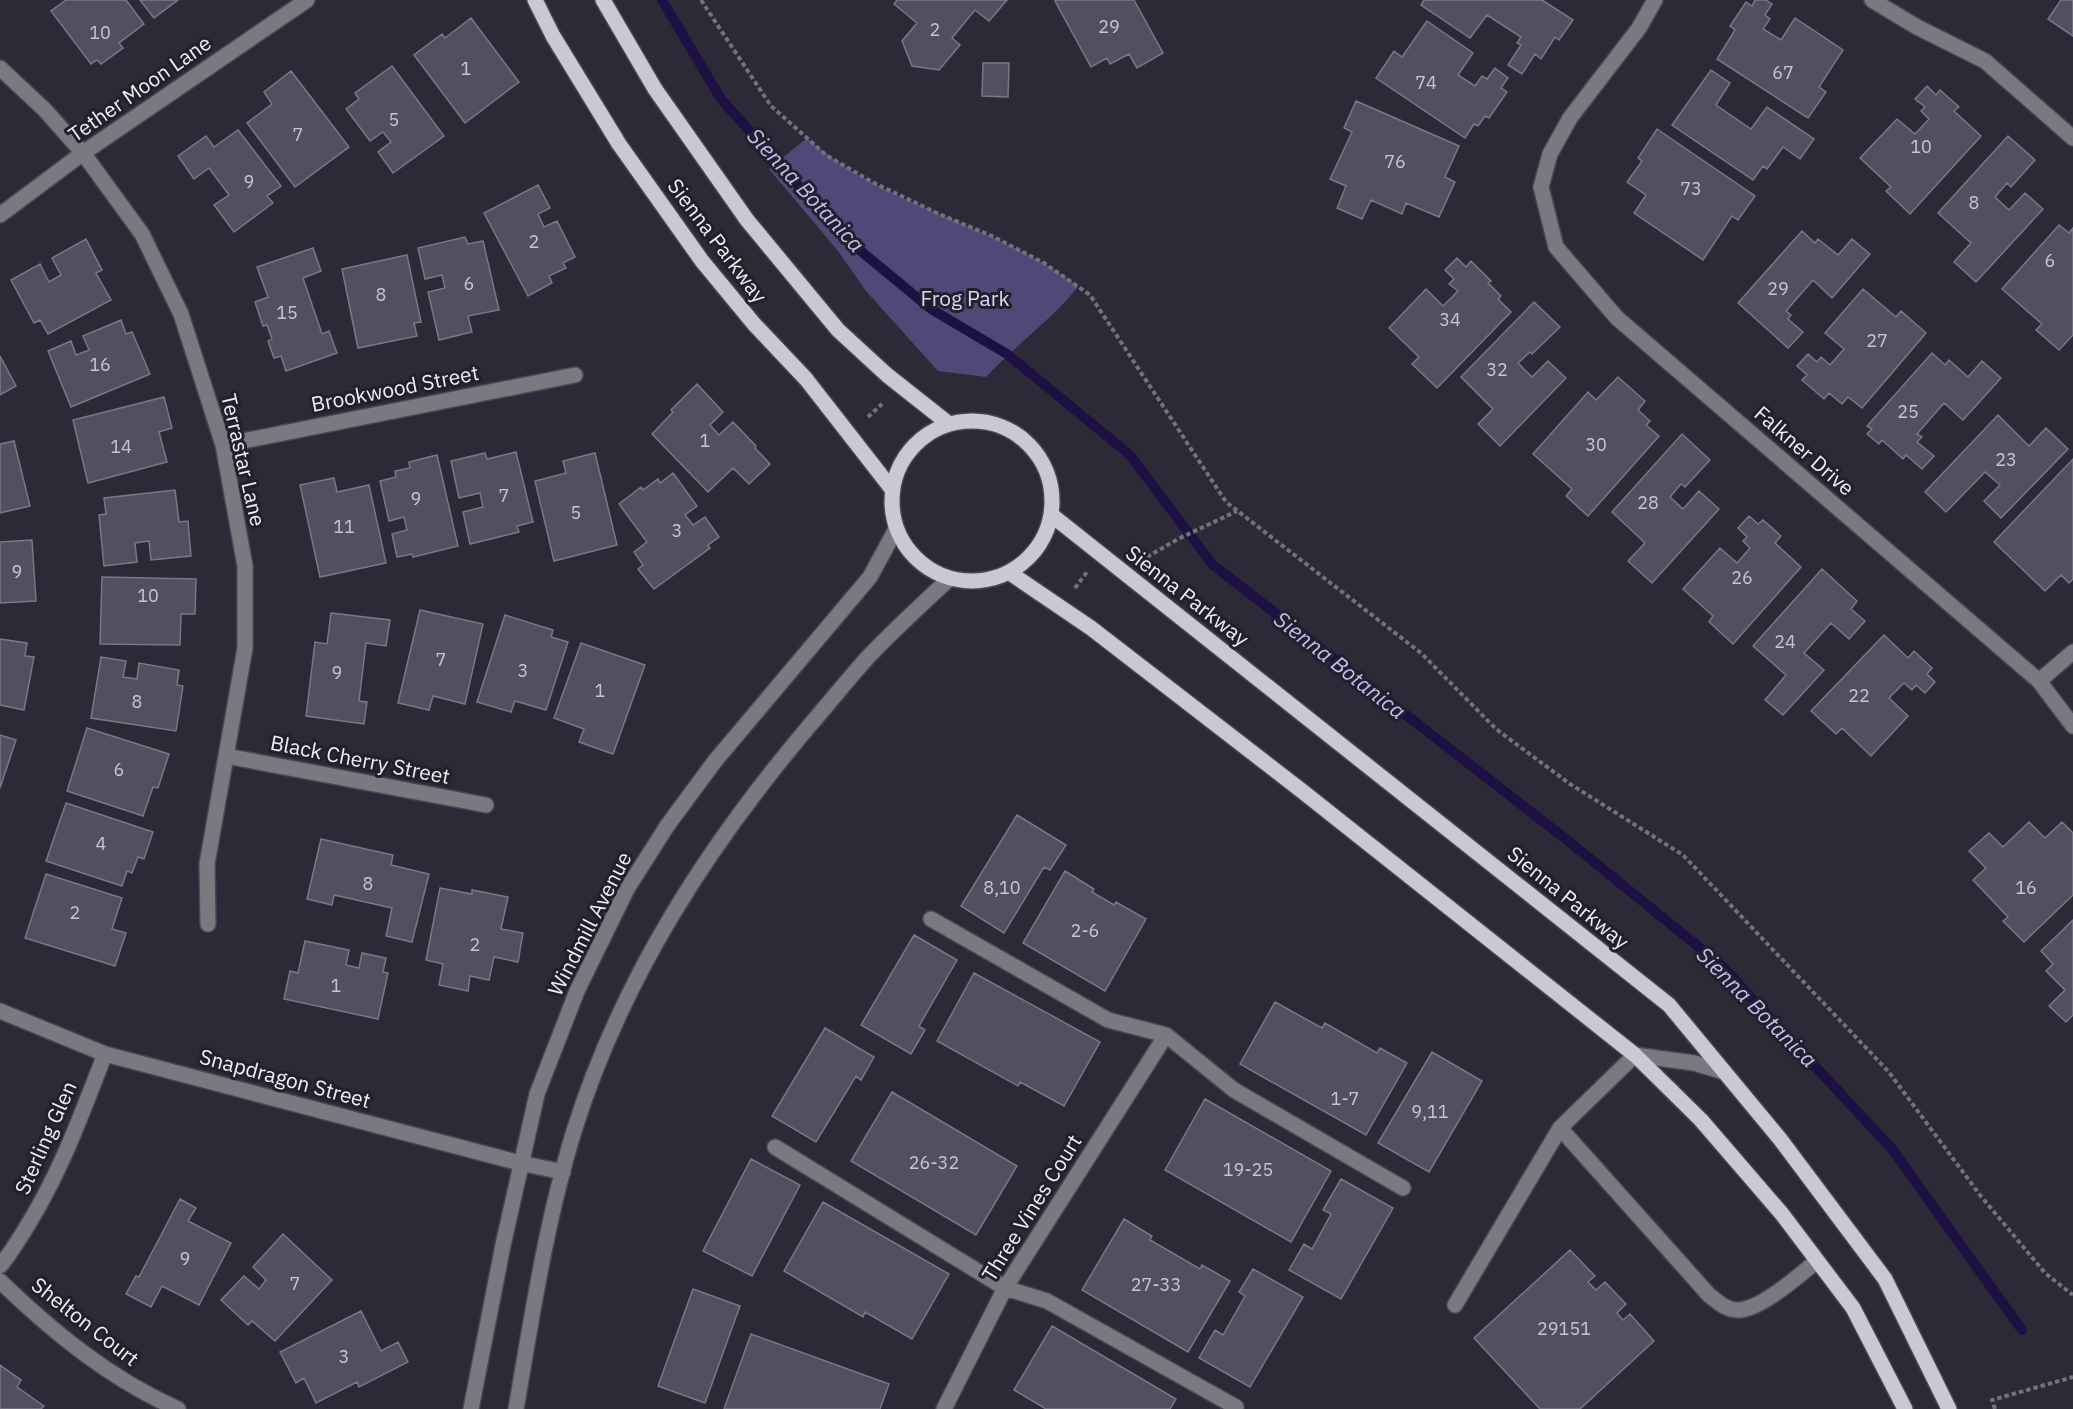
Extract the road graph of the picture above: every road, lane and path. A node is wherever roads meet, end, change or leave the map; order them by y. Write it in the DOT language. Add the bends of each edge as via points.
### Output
graph roads {
  1 [pos="306,0"];
  2 [pos="535,0"];
  3 [pos="603,0"];
  4 [pos="701,0"];
  5 [pos="1655,0"];
  6 [pos="1872,0"];
  7 [pos="0,68"];
  8 [pos="2073,138"];
  9 [pos="83,153"];
  10 [pos="0,215"];
  11 [pos="575,375"];
  12 [pos="885,402"];
  13 [pos="864,422"];
  14 [pos="949,424"];
  15 [pos="223,445"];
  16 [pos="891,488"];
  17 [pos="1238,511"];
  18 [pos="1054,517"];
  19 [pos="896,529"];
  20 [pos="1147,557"];
  21 [pos="1091,568"];
  22 [pos="1010,573"];
  23 [pos="949,579"];
  24 [pos="1073,590"];
  25 [pos="2073,652"];
  26 [pos="2039,681"];
  27 [pos="2073,726"];
  28 [pos="226,756"];
  29 [pos="486,805"];
  30 [pos="931,919"];
  31 [pos="208,924"];
  32 [pos="0,1011"];
  33 [pos="1166,1035"];
  34 [pos="105,1054"];
  35 [pos="1635,1055"];
  36 [pos="1724,1072"];
  37 [pos="1560,1128"];
  38 [pos="775,1147"];
  39 [pos="520,1163"];
  40 [pos="564,1172"];
  41 [pos="1402,1188"];
  42 [pos="1817,1261"];
  43 [pos="0,1266"];
  44 [pos="0,1281"];
  45 [pos="1005,1288"];
  46 [pos="2073,1295"];
  47 [pos="1455,1305"];
  48 [pos="2073,1377"];
  49 [pos="1236,1407"];
  50 [pos="178,1409"];
  51 [pos="471,1409"];
  52 [pos="516,1409"];
  53 [pos="944,1409"];
  54 [pos="1905,1409"];
  55 [pos="1949,1409"];
  56 [pos="1995,1409"];
  1 -- 9 [label="street, Tether Moon Lane"];
  2 -- 16 [label="main road, Sienna Parkway" via="619,144 702,261 806,379"];
  3 -- 14 [label="main road, Sienna Parkway" via="655,89 747,220 838,330"];
  4 -- 17 [label="path" via="771,106 826,155 872,182 1044,263 1089,295 1226,502"];
  5 -- 26 [label="street, Falkner Drive" via="1639,28 1570,118 1550,154 1541,187 1557,247 1617,318"];
  6 -- 8 [label="street" via="1986,61"];
  7 -- 9 [label="street, Terrastar Lane"];
  9 -- 10 [label="street, Tether Moon Lane"];
  9 -- 15 [label="street, Terrastar Lane" via="141,234 181,314"];
  11 -- 15 [label="street, Brookwood Street"];
  12 -- 13 [label="path"];
  14 -- 16 [label="main road" via="924,437 905,457"];
  14 -- 18 [label="main road" via="973,421 998,425 1020,436 1038,453 1049,476"];
  15 -- 28 [label="street, Terrastar Lane" via="245,566 245,648"];
  16 -- 19 [label="main road"];
  17 -- 20 [label="path"];
  17 -- 46 [label="path" via="1421,653 1496,729 1570,784 1683,855 1888,1071 1980,1196 2045,1273"];
  18 -- 22 [label="main road" via="1038,548"];
  18 -- 36 [label="main road, Sienna Parkway" via="1669,1005"];
  19 -- 23 [label="main road" via="903,546 916,560"];
  19 -- 39 [label="street, Windmill Avenue" via="870,577 715,761 627,889 573,1001 537,1094"];
  21 -- 24 [label="path"];
  22 -- 23 [label="main road" via="972,582"];
  22 -- 35 [label="main road" via="1119,650 1302,791"];
  23 -- 40 [label="street" via="868,657 782,758 712,850 630,990 598,1062"];
  25 -- 26 [label="street"];
  26 -- 27 [label="street, Falkner Drive"];
  28 -- 29 [label="street, Black Cherry Street"];
  28 -- 31 [label="street, Terrastar Lane" via="207,864"];
  30 -- 33 [label="street" via="1108,1020"];
  32 -- 34 [label="street, Snapdragon Street"];
  33 -- 41 [label="street" via="1234,1090"];
  33 -- 45 [label="street, Three Vines Court"];
  34 -- 39 [label="street, Snapdragon Street"];
  34 -- 43 [label="street, Sterling Glen" via="68,1152 44,1199"];
  35 -- 36 [label="street" via="1694,1063"];
  35 -- 37 [label="street"];
  35 -- 42 [label="main road" via="1701,1120"];
  36 -- 55 [label="main road, Sienna Parkway" via="1780,1139 1885,1279"];
  37 -- 42 [label="street" via="1720,1304 1740,1310 1753,1306"];
  37 -- 47 [label="street"];
  38 -- 45 [label="street"];
  39 -- 40 [label="street, Snapdragon Street"];
  39 -- 51 [label="street, Windmill Avenue"];
  40 -- 52 [label="street" via="540,1267"];
  42 -- 54 [label="main road" via="1853,1308"];
  44 -- 50 [label="street, Shelton Court" via="38,1318 81,1351 127,1383"];
  45 -- 49 [label="street" via="1047,1301"];
  45 -- 53 [label="street, Three Vines Court"];
  48 -- 56 [label="path" via="1992,1400"];
}
